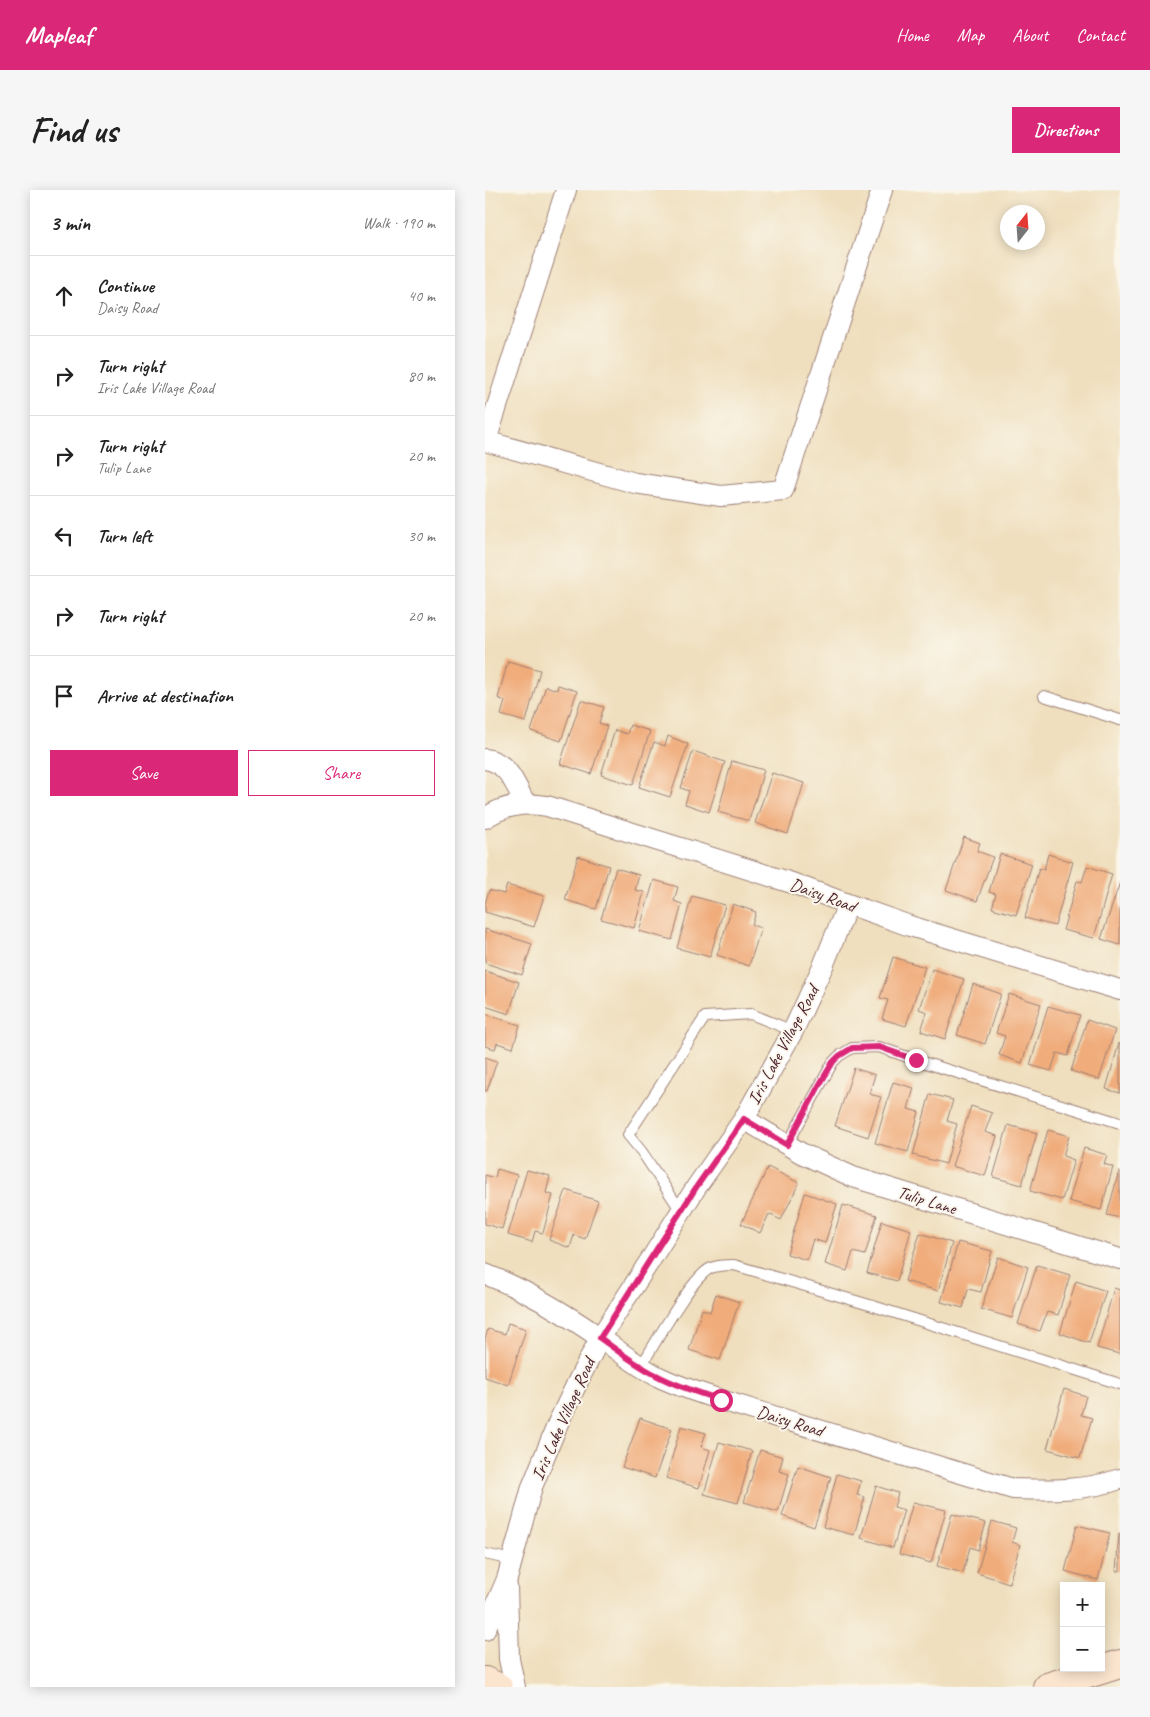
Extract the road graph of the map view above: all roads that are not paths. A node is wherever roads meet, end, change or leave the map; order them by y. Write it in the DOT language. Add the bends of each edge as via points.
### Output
graph roads {
  1 [pos="566,190"];
  2 [pos="882,190"];
  3 [pos="485,441"];
  4 [pos="1044,696"];
  5 [pos="1120,720"];
  6 [pos="485,758"];
  7 [pos="525,803"];
  8 [pos="485,818"];
  9 [pos="848,904"];
  10 [pos="1120,990"];
  11 [pos="793,1031"];
  12 [pos="744,1119"];
  13 [pos="1120,1122"];
  14 [pos="787,1145"];
  15 [pos="681,1211"];
  16 [pos="1120,1259"];
  17 [pos="485,1274"];
  18 [pos="600,1338"];
  19 [pos="641,1366"];
  20 [pos="1120,1384"];
  21 [pos="1120,1479"];
  22 [pos="485,1554"];
  23 [pos="512,1560"];
  24 [pos="507,1580"];
  25 [pos="485,1630"];
  26 [pos="1120,1664"];
  27 [pos="485,1681"];
  28 [pos="498,1687"];
  29 [pos="515,1687"];
  30 [pos="1047,1687"];
  1 -- 3 [label="street"];
  2 -- 3 [label="street" via="783,490 721,496 635,483"];
  4 -- 5 [label="lane"];
  6 -- 7 [label="street" via="506,770"];
  7 -- 8 [label="street, Daisy Road" via="498,810"];
  7 -- 9 [label="street, Daisy Road" via="560,809 792,882"];
  9 -- 10 [label="street, Daisy Road"];
  9 -- 11 [label="street, Iris Lake Village Road"];
  11 -- 12 [label="street, Iris Lake Village Road"];
  11 -- 15 [label="lane" via="751,1014 705,1017 628,1135"];
  12 -- 14 [label="street, Tulip Lane"];
  12 -- 15 [label="street, Iris Lake Village Road"];
  13 -- 14 [label="lane" via="879,1047 859,1046 833,1062"];
  14 -- 16 [label="street, Tulip Lane" via="853,1177"];
  15 -- 18 [label="street, Iris Lake Village Road"];
  17 -- 18 [label="street, Daisy Road" via="552,1306"];
  18 -- 19 [label="street, Daisy Road"];
  18 -- 23 [label="street, Iris Lake Village Road" via="531,1487"];
  19 -- 20 [label="lane" via="703,1273 711,1268 734,1265"];
  19 -- 21 [label="street, Daisy Road" via="686,1388 721,1400 1013,1489 1055,1490"];
  22 -- 23 [label="lane"];
  23 -- 24 [label="street, Iris Lake Village Road"];
  24 -- 25 [label="street, Iris Lake Village Road"];
  24 -- 29 [label="street, Iris Lake Village Road" via="509,1660"];
  26 -- 30 [label="street"];
  27 -- 28 [label="street"];
}
